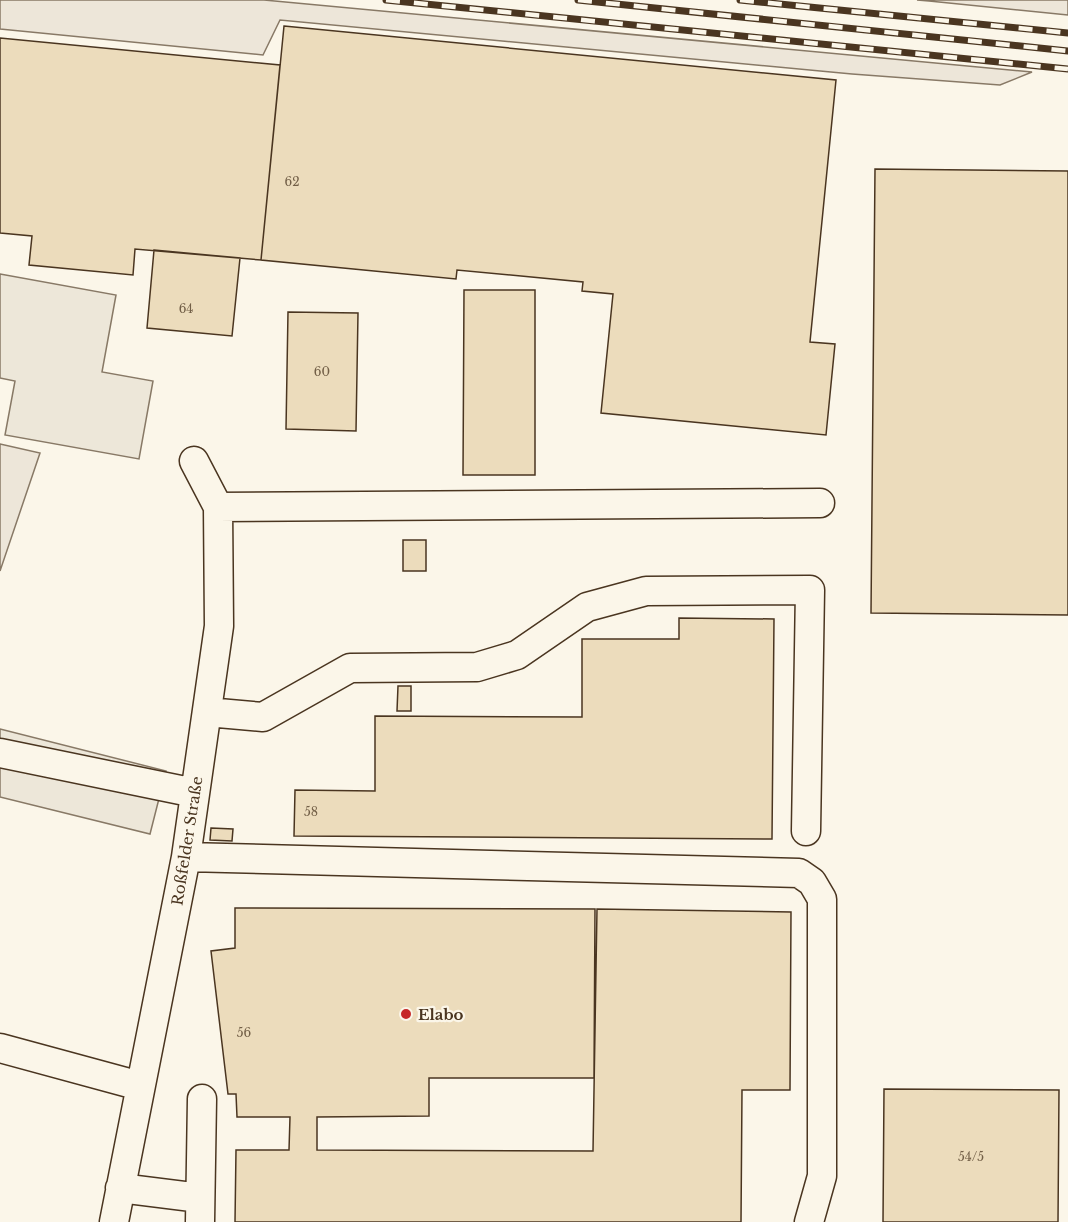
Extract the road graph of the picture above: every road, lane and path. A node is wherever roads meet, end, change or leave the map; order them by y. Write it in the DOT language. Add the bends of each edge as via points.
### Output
graph roads {
  1 [pos="194,460"];
  2 [pos="820,502"];
  3 [pos="218,507"];
  4 [pos="207,712"];
  5 [pos="0,753"];
  6 [pos="195,793"];
  7 [pos="806,831"];
  8 [pos="186,856"];
  9 [pos="0,1048"];
  10 [pos="140,1086"];
  11 [pos="202,1099"];
  12 [pos="120,1188"];
  13 [pos="200,1210"];
  14 [pos="114,1222"];
  15 [pos="809,1222"];
  1 -- 3 [label="street, Roßfelder Straße"];
  2 -- 3 [label="street"];
  3 -- 4 [label="street, Roßfelder Straße" via="219,626"];
  4 -- 6 [label="street, Roßfelder Straße"];
  4 -- 7 [label="street" via="262,717 350,668 477,667 517,655 587,607 646,591 810,590"];
  5 -- 6 [label="street"];
  6 -- 8 [label="street, Roßfelder Straße"];
  8 -- 10 [label="street, Roßfelder Straße"];
  8 -- 15 [label="street" via="799,873 812,882 822,899 822,1176"];
  9 -- 10 [label="street"];
  10 -- 12 [label="street, Roßfelder Straße"];
  11 -- 13 [label="street"];
  12 -- 13 [label="street"];
  12 -- 14 [label="street, Roßfelder Straße"];
}
